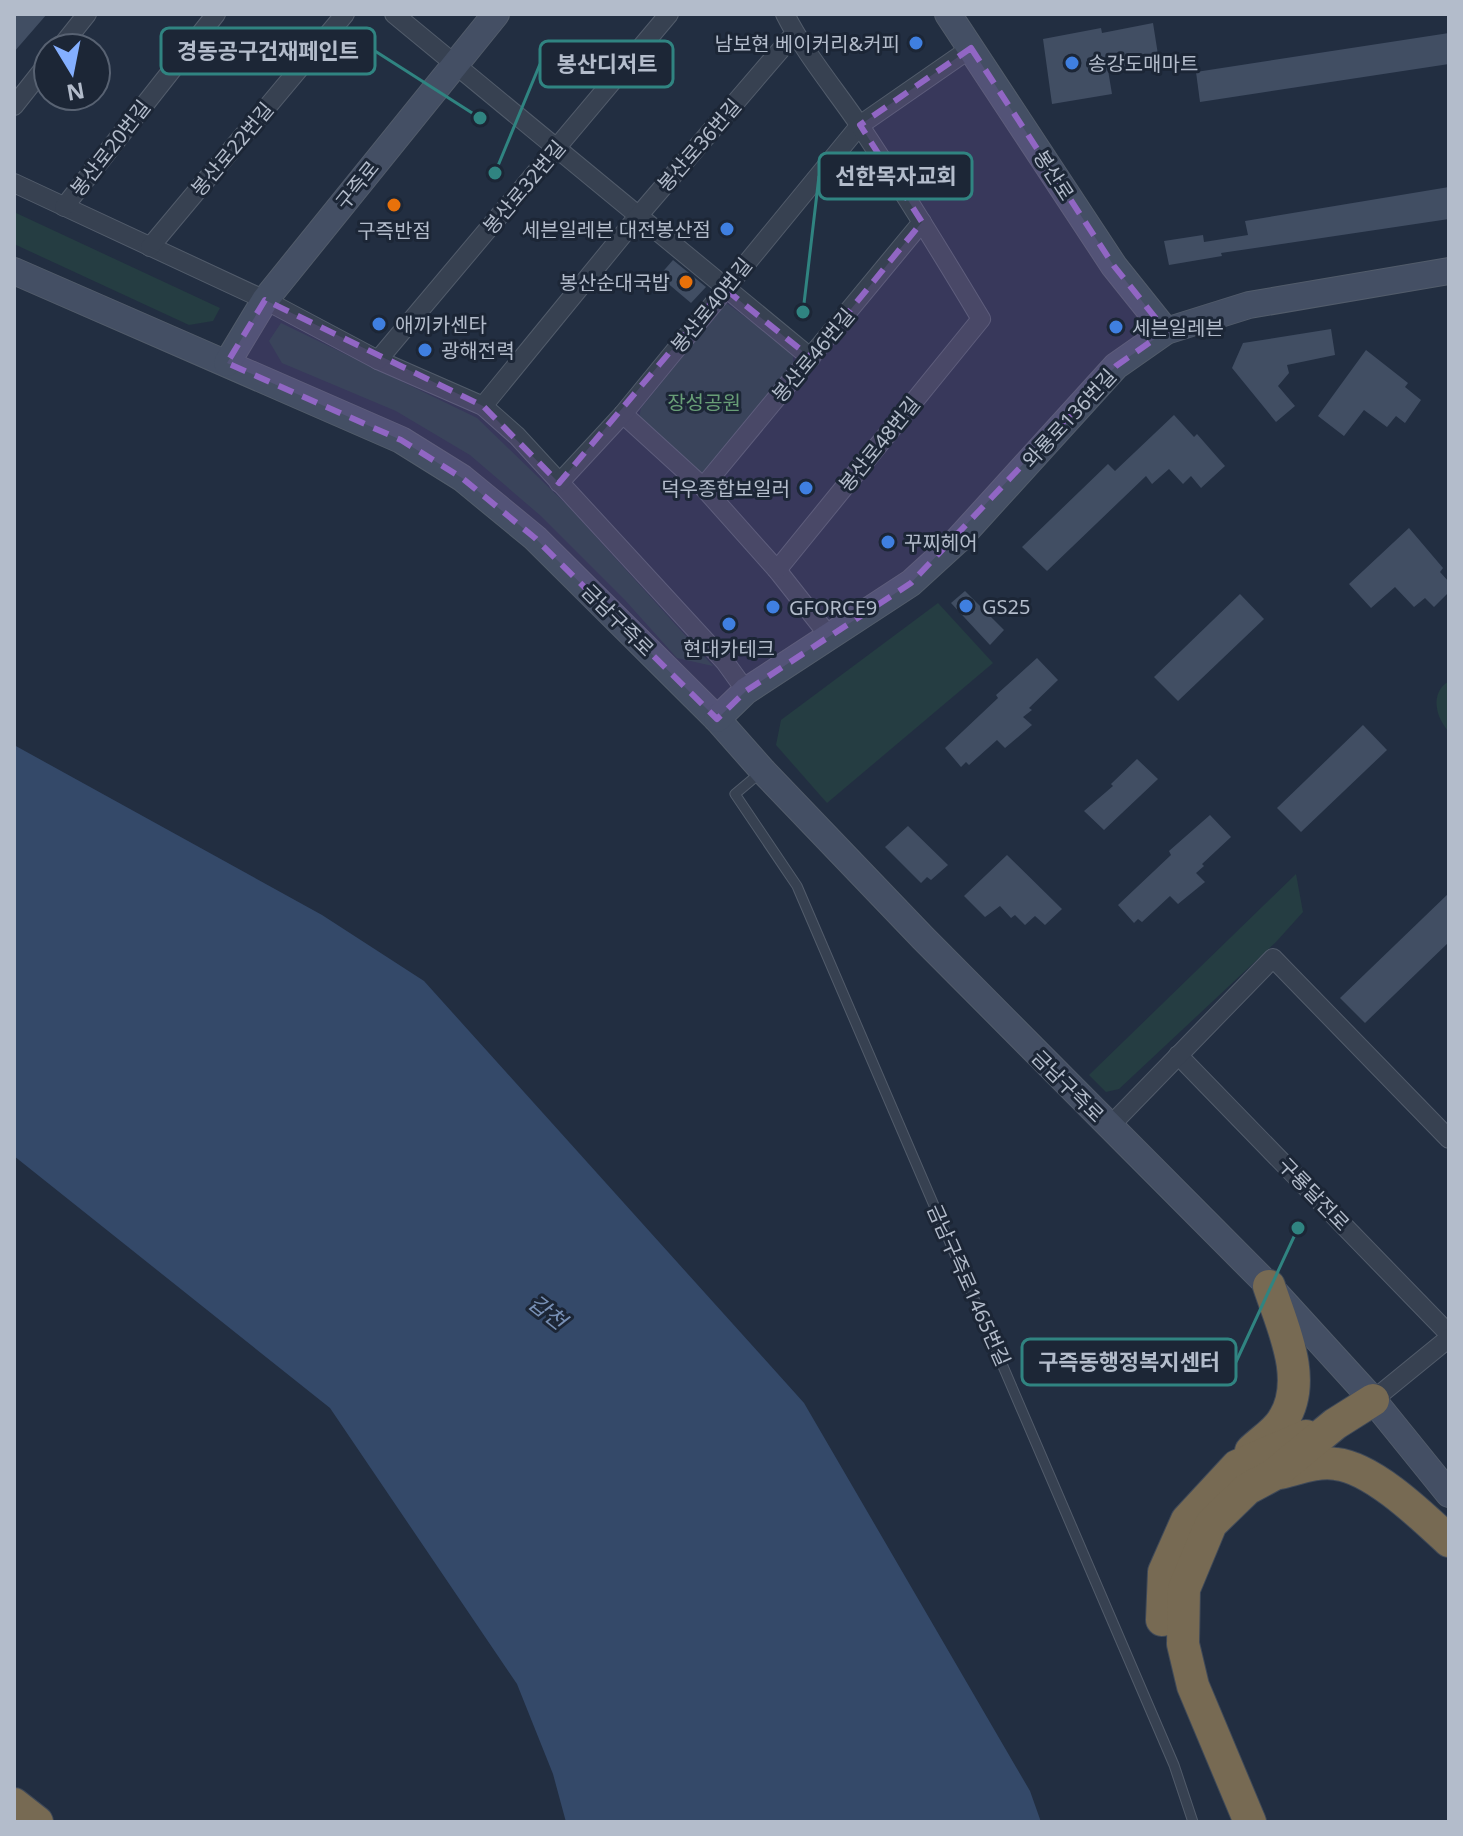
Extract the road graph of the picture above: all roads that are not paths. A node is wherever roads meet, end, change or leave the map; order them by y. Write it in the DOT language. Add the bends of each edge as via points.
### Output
graph roads {
  1 [pos="87,14"];
  2 [pos="216,14"];
  3 [pos="345,14"];
  4 [pos="394,14"];
  5 [pos="496,14"];
  6 [pos="669,14"];
  7 [pos="785,14"];
  8 [pos="948,14"];
  9 [pos="73,32"];
  10 [pos="795,33"];
  11 [pos="971,48"];
  12 [pos="455,64"];
  13 [pos="32,83"];
  14 [pos="14,106"];
  15 [pos="860,125"];
  16 [pos="557,147"];
  17 [pos="14,183"];
  18 [pos="64,207"];
  19 [pos="639,215"];
  20 [pos="922,222"];
  21 [pos="150,247"];
  22 [pos="14,271"];
  23 [pos="1449,271"];
  24 [pos="724,288"];
  25 [pos="265,300"];
  26 [pos="1166,331"];
  27 [pos="811,358"];
  28 [pos="378,360"];
  29 [pos="227,363"];
  30 [pos="483,406"];
  31 [pos="623,414"];
  32 [pos="559,483"];
  33 [pos="703,487"];
  34 [pos="777,570"];
  35 [pos="829,636"];
  36 [pos="746,691"];
  37 [pos="717,719"];
  38 [pos="763,771"];
  39 [pos="1178,1055"];
  40 [pos="1109,1127"];
  41 [pos="1449,1139"];
  42 [pos="1269,1286"];
  43 [pos="1449,1336"];
  44 [pos="1373,1400"];
  45 [pos="1335,1424"];
  46 [pos="1237,1466"];
  47 [pos="1273,1475"];
  48 [pos="1449,1494"];
  49 [pos="1449,1541"];
  50 [pos="14,1804"];
  51 [pos="37,1822"];
  52 [pos="1193,1822"];
  53 [pos="1226,1822"];
  54 [pos="1250,1822"];
  1 -- 9 [label="street"];
  2 -- 18 [label="street, 봉산로20번길"];
  3 -- 21 [label="street, 봉산로22번길"];
  4 -- 12 [label="street"];
  5 -- 12 [label="main road, 구즉로"];
  6 -- 16 [label="street, 봉산로32번길"];
  7 -- 10 [label="street"];
  8 -- 11 [label="main road, 봉산로"];
  10 -- 15 [label="street"];
  10 -- 19 [label="street, 봉산로36번길"];
  11 -- 15 [label="street, 봉산로40번길"];
  11 -- 26 [label="main road, 봉산로" via="1114,266"];
  12 -- 16 [label="street"];
  12 -- 25 [label="main road, 구즉로"];
  13 -- 14 [label="street"];
  15 -- 20 [label="street"];
  15 -- 24 [label="street, 봉산로40번길"];
  16 -- 19 [label="street"];
  16 -- 28 [label="street, 봉산로32번길"];
  17 -- 18 [label="street"];
  18 -- 21 [label="street"];
  19 -- 24 [label="street"];
  19 -- 30 [label="street, 봉산로36번길"];
  20 -- 27 [label="street, 봉산로46번길"];
  20 -- 34 [label="street, 봉산로48번길" via="981,319"];
  21 -- 25 [label="street"];
  22 -- 29 [label="main road, 금남구즉로"];
  23 -- 26 [label="main road, 와룡로136번길" via="1249,305"];
  24 -- 27 [label="street"];
  24 -- 31 [label="street, 봉산로40번길"];
  25 -- 28 [label="street"];
  25 -- 29 [label="main road, 구즉로"];
  26 -- 35 [label="main road, 와룡로136번길" via="1116,366 957,541 911,583"];
  27 -- 33 [label="street, 봉산로46번길"];
  28 -- 30 [label="street"];
  29 -- 37 [label="main road, 금남구즉로" via="401,440 462,478 535,538"];
  30 -- 32 [label="street"];
  31 -- 32 [label="street, 봉산로40번길"];
  31 -- 33 [label="street"];
  32 -- 36 [label="street"];
  33 -- 34 [label="street"];
  34 -- 35 [label="street"];
  35 -- 36 [label="main road, 와룡로136번길"];
  36 -- 37 [label="main road, 와룡로136번길"];
  37 -- 38 [label="main road, 금남구즉로"];
  38 -- 40 [label="main road, 금남구즉로"];
  38 -- 52 [label="lane, 금남구즉로1465번길" via="735,794 797,886 1155,1720"];
  39 -- 40 [label="street, 금남구즉로"];
  39 -- 41 [label="street, 금남구즉로" via="1273,958"];
  39 -- 43 [label="street, 구룡달전로"];
  40 -- 42 [label="main road, 금남구즉로"];
  42 -- 44 [label="main road, 금남구즉로"];
  42 -- 46 [label="highway" via="1291,1353 1294,1395 1283,1422"];
  43 -- 44 [label="street, 구룡달전로"];
  44 -- 45 [label="highway"];
  44 -- 48 [label="main road, 금남구즉로"];
  45 -- 46 [label="highway"];
  45 -- 47 [label="highway"];
  46 -- 53 [label="highway" via="1187,1520 1164,1572 1161,1607 1162,1646 1172,1684"];
  47 -- 49 [label="highway" via="1337,1464 1369,1477 1404,1501"];
  47 -- 54 [label="highway" via="1247,1489 1211,1524 1184,1589 1183,1644 1193,1686"];
  50 -- 51 [label="highway"];
}
